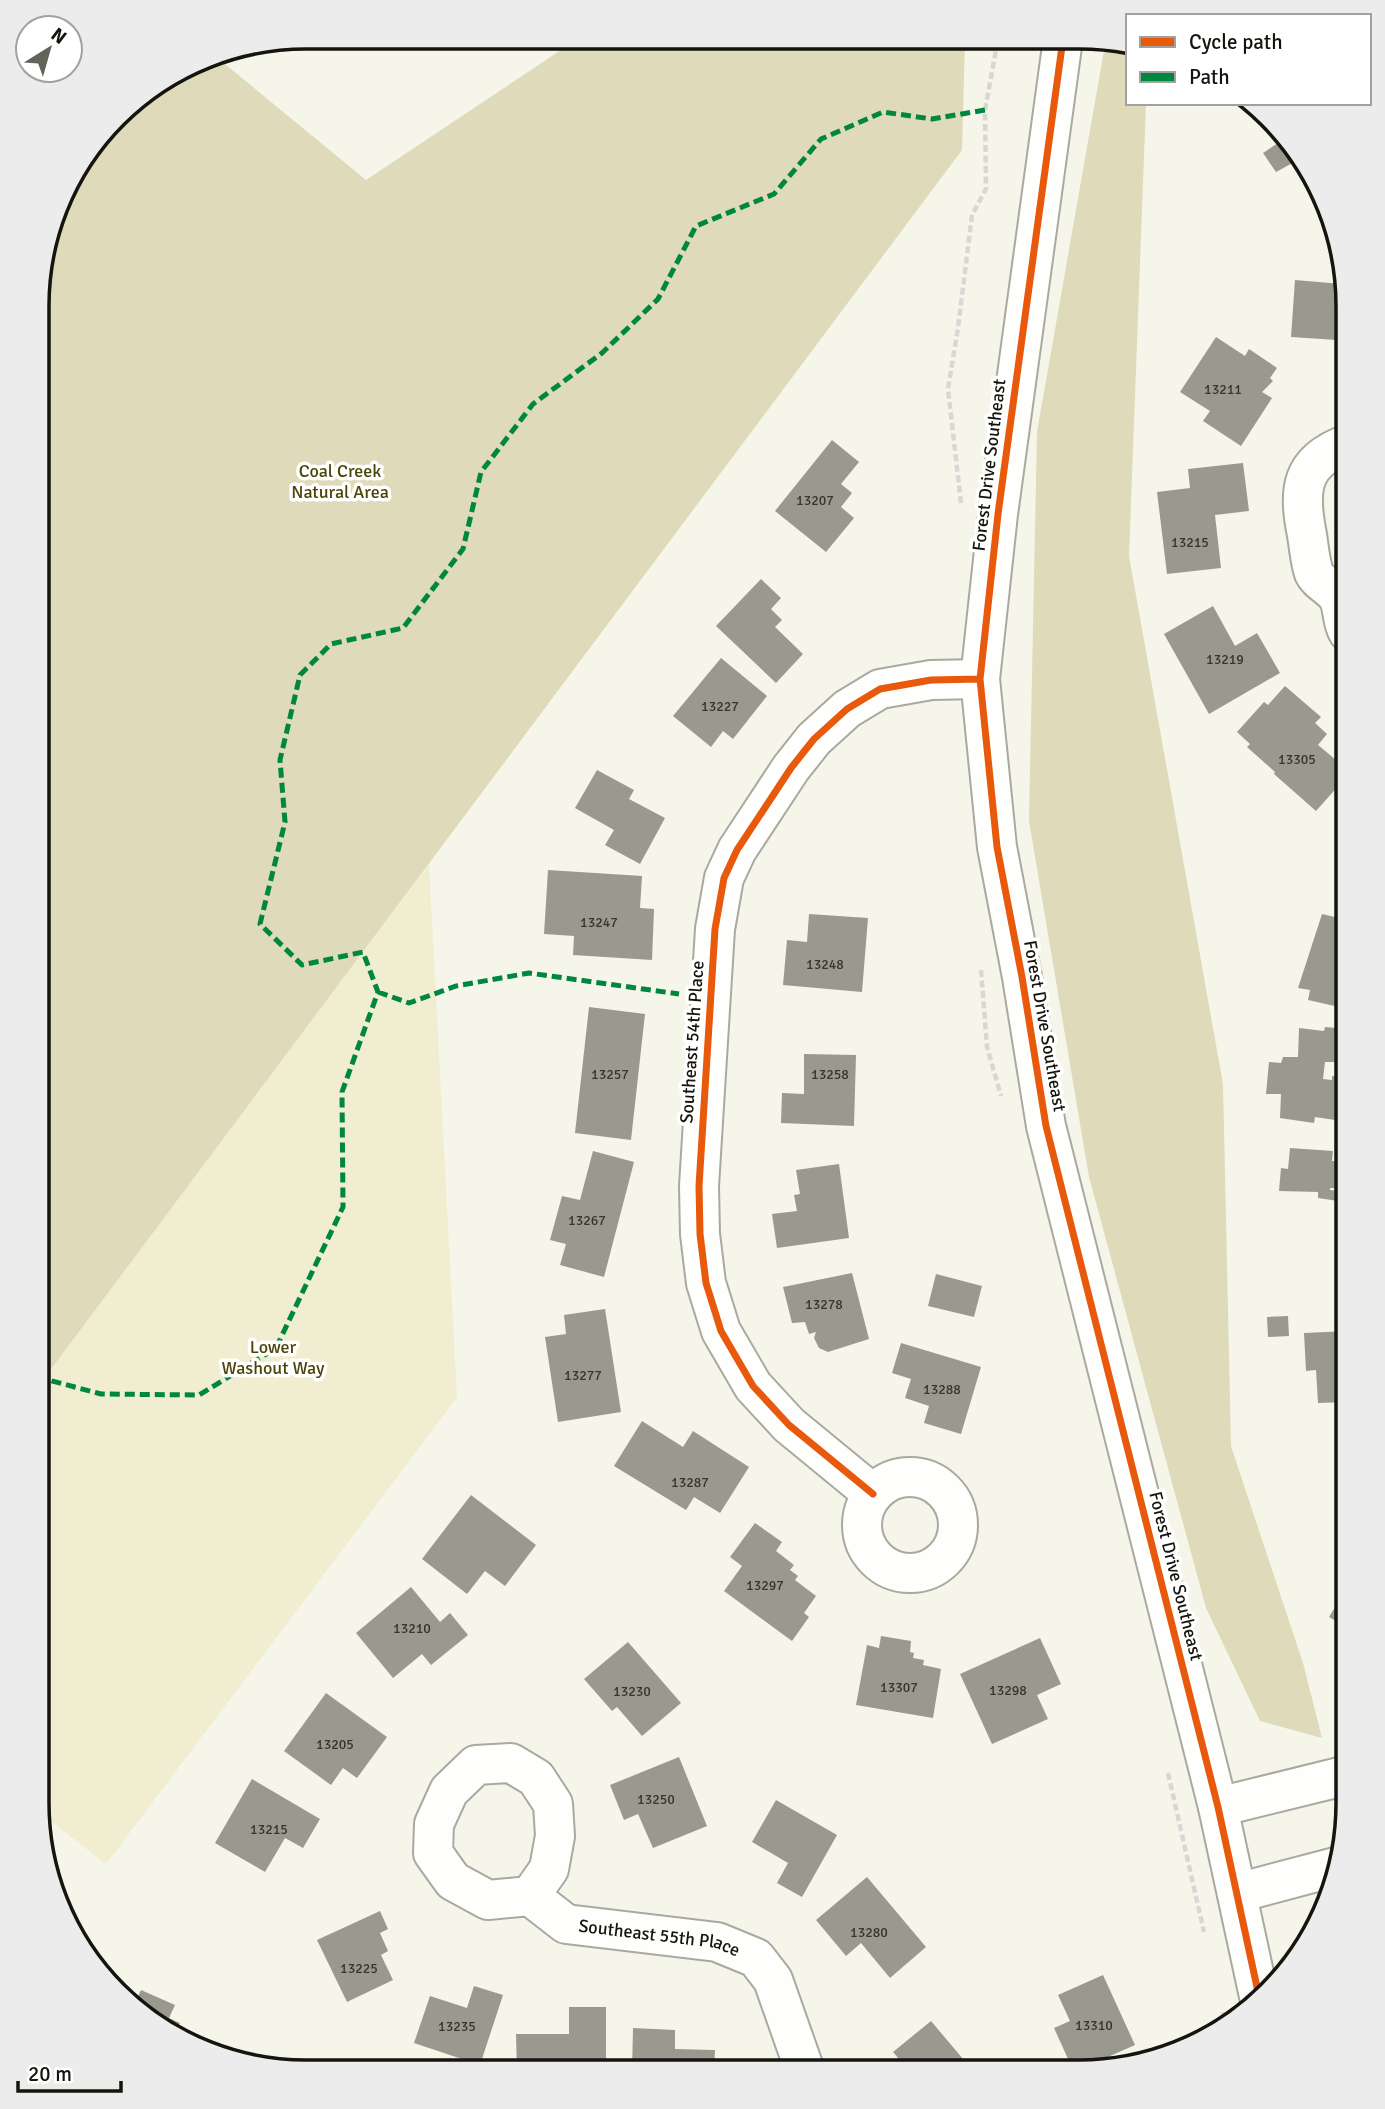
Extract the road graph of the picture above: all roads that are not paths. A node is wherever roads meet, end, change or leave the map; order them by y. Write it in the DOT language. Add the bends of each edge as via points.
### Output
graph roads {
  1 [pos="1062,49"];
  2 [pos="1336,449"];
  3 [pos="1336,596"];
  4 [pos="980,679"];
  5 [pos="873,1494"];
  6 [pos="1336,1778"];
  7 [pos="1218,1807"];
  8 [pos="1327,1869"];
  9 [pos="1237,1893"];
  10 [pos="530,1896"];
  11 [pos="1257,1988"];
  12 [pos="801,2060"];
  1 -- 4 [label="main road, Forest Drive Southeast"];
  2 -- 3 [label="main road" via="1321,456 1314,466 1301,505 1314,574"];
  4 -- 5 [label="main road, Southeast 54th Place" via="931,680 880,689 814,739 737,850 724,878 715,929 699,1186 706,1283 721,1331 753,1386 789,1425"];
  4 -- 7 [label="main road, Forest Drive Southeast" via="997,847 1046,1126"];
  6 -- 7 [label="main road"];
  7 -- 9 [label="main road, Forest Drive Southeast"];
  8 -- 9 [label="main road"];
  9 -- 11 [label="main road, Forest Drive Southeast"];
  10 -- 12 [label="main road, Southeast 55th Place" via="566,1923 716,1942 756,1958 773,1980"];
}
